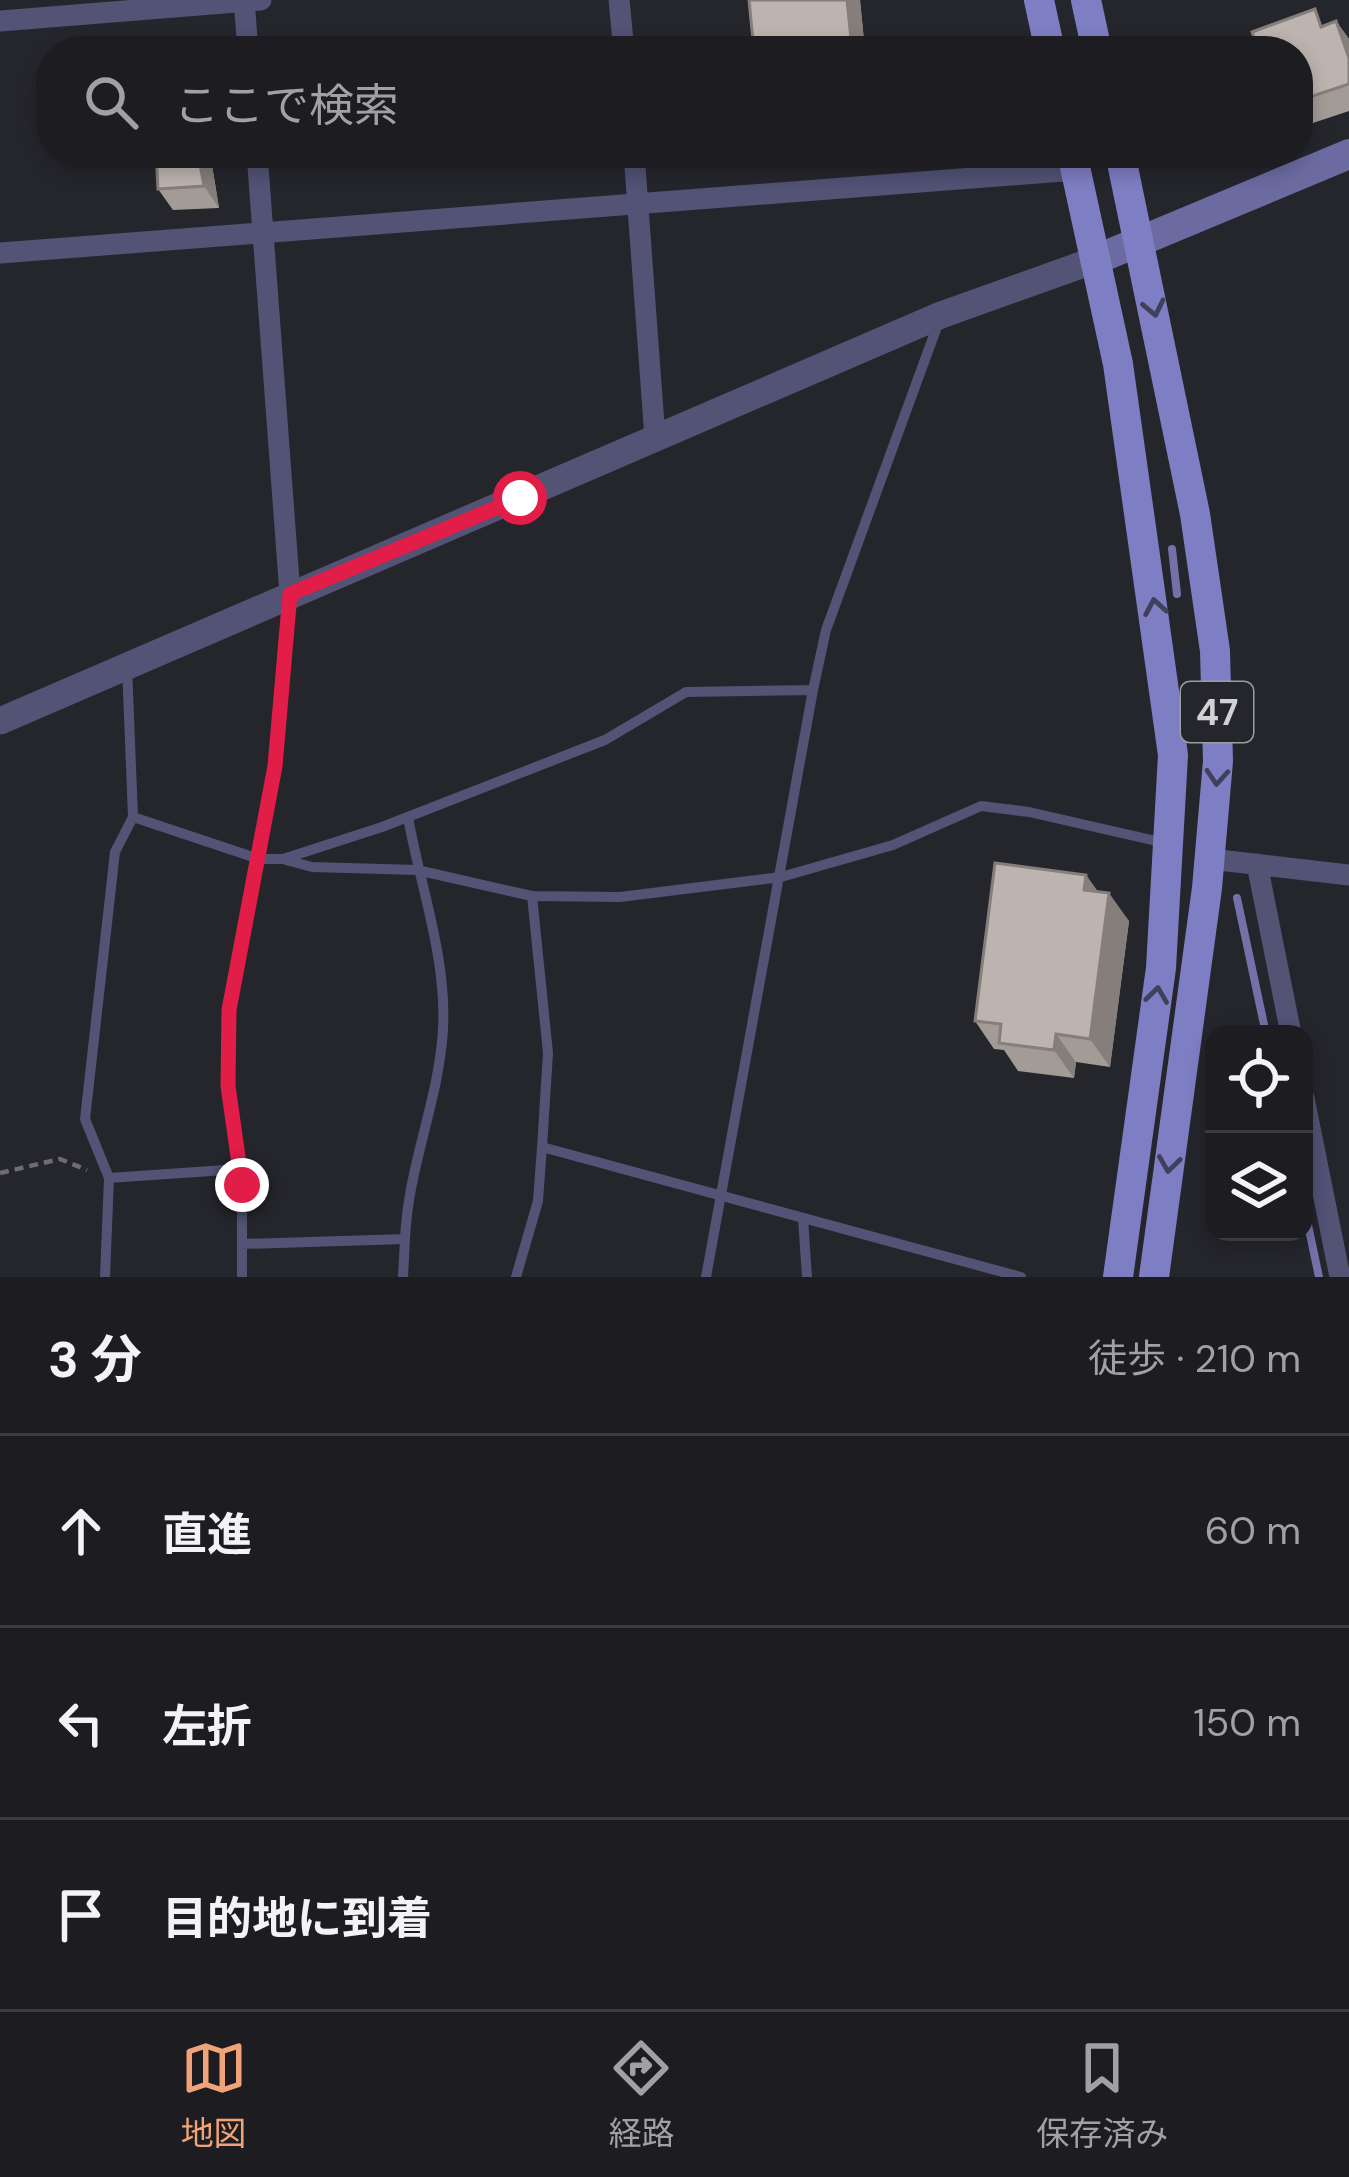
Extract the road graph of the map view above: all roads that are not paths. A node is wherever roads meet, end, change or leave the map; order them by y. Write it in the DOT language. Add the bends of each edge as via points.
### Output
graph roads {
  1 [pos="261,0"];
  2 [pos="619,0"];
  3 [pos="1039,0"];
  4 [pos="1086,0"];
  5 [pos="244,1"];
  6 [pos="0,21"];
  7 [pos="247,36"];
  8 [pos="623,36"];
  9 [pos="1047,36"];
  10 [pos="1094,36"];
  11 [pos="1349,154"];
  12 [pos="258,168"];
  13 [pos="636,168"];
  14 [pos="1009,168"];
  15 [pos="1075,168"];
  16 [pos="1123,168"];
  17 [pos="639,202"];
  18 [pos="264,230"];
  19 [pos="1139,243"];
  20 [pos="0,253"];
  21 [pos="1096,260"];
  22 [pos="941,315"];
  23 [pos="655,438"];
  24 [pos="290,594"];
  25 [pos="128,666"];
  26 [pos="813,690"];
  27 [pos="0,722"];
  28 [pos="134,817"];
  29 [pos="408,817"];
  30 [pos="1172,845"];
  31 [pos="260,859"];
  32 [pos="283,859"];
  33 [pos="1210,859"];
  34 [pos="1257,864"];
  35 [pos="417,870"];
  36 [pos="1349,875"];
  37 [pos="781,877"];
  38 [pos="532,896"];
  39 [pos="1289,1025"];
  40 [pos="1311,1133"];
  41 [pos="542,1147"];
  42 [pos="239,1169"];
  43 [pos="110,1178"];
  44 [pos="723,1194"];
  45 [pos="803,1218"];
  46 [pos="405,1239"];
  47 [pos="242,1244"];
  48 [pos="105,1277"];
  49 [pos="242,1277"];
  50 [pos="403,1277"];
  51 [pos="516,1277"];
  52 [pos="706,1277"];
  53 [pos="806,1277"];
  54 [pos="1021,1277"];
  55 [pos="1118,1277"];
  56 [pos="1154,1277"];
  57 [pos="1340,1277"];
  1 -- 5 [label="street"];
  2 -- 8 [label="street"];
  3 -- 9 [label="main road"];
  4 -- 10 [label="main road"];
  5 -- 6 [label="street"];
  5 -- 7 [label="street"];
  11 -- 19 [label="main road"];
  12 -- 18 [label="street"];
  13 -- 17 [label="street"];
  14 -- 17 [label="street"];
  15 -- 21 [label="main road, 47"];
  16 -- 19 [label="main road, 47"];
  17 -- 18 [label="street"];
  17 -- 23 [label="street"];
  18 -- 20 [label="street"];
  18 -- 24 [label="street"];
  19 -- 21 [label="main road"];
  19 -- 33 [label="main road, 47, one-way" via="1216,651 1219,761"];
  21 -- 22 [label="street"];
  30 -- 21 [label="main road, 47, one-way" via="1164,658"];
  22 -- 23 [label="street"];
  22 -- 26 [label="lane" via="826,630"];
  23 -- 24 [label="street"];
  24 -- 25 [label="street"];
  24 -- 31 [label="lane"];
  25 -- 27 [label="street"];
  25 -- 28 [label="lane"];
  26 -- 29 [label="lane" via="686,692 604,740"];
  26 -- 37 [label="lane"];
  28 -- 31 [label="lane"];
  28 -- 43 [label="lane" via="115,852 86,1119"];
  29 -- 32 [label="lane"];
  29 -- 35 [label="lane"];
  30 -- 37 [label="lane" via="981,806 893,844"];
  55 -- 30 [label="main road, 47, one-way"];
  31 -- 32 [label="lane"];
  31 -- 42 [label="lane" via="229,1010"];
  32 -- 35 [label="lane"];
  33 -- 34 [label="street"];
  33 -- 56 [label="main road, 47, one-way"];
  34 -- 36 [label="street"];
  34 -- 39 [label="street"];
  35 -- 38 [label="lane"];
  35 -- 46 [label="lane" via="440,968 443,1026"];
  37 -- 38 [label="lane" via="620,897"];
  37 -- 44 [label="lane"];
  38 -- 41 [label="lane" via="548,1053"];
  40 -- 57 [label="street"];
  41 -- 44 [label="lane"];
  41 -- 51 [label="lane" via="538,1201"];
  42 -- 43 [label="lane"];
  42 -- 47 [label="lane"];
  43 -- 48 [label="lane"];
  44 -- 45 [label="lane"];
  44 -- 52 [label="lane"];
  45 -- 53 [label="lane"];
  45 -- 54 [label="lane"];
  46 -- 47 [label="lane"];
  46 -- 50 [label="lane"];
  47 -- 49 [label="lane"];
}
